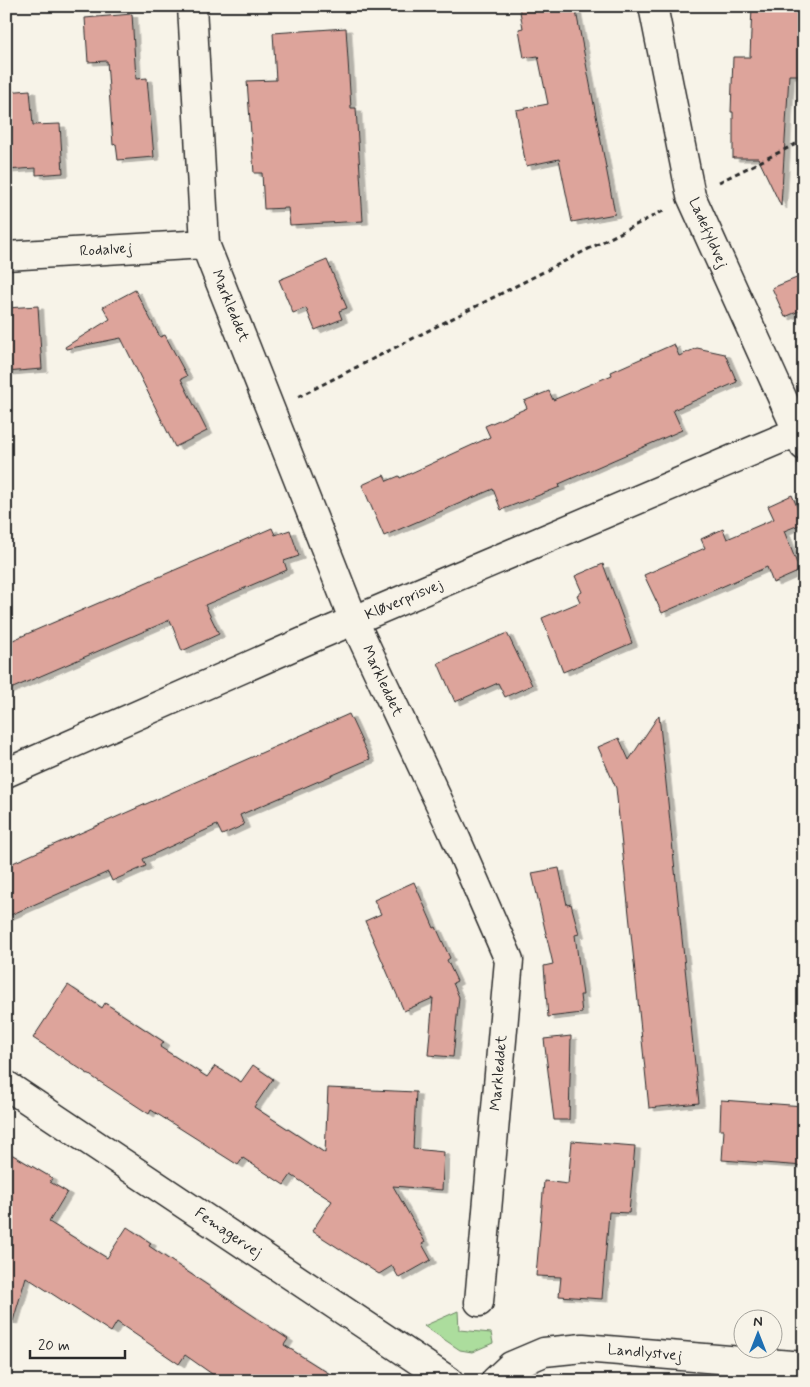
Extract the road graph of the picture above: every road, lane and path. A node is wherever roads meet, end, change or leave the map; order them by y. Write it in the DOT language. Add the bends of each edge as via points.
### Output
graph roads {
  1 [pos="192,6"];
  2 [pos="653,6"];
  3 [pos="804,140"];
  4 [pos="691,196"];
  5 [pos="205,244"];
  6 [pos="6,256"];
  7 [pos="271,411"];
  8 [pos="802,436"];
  9 [pos="354,621"];
  10 [pos="6,773"];
  11 [pos="6,1085"];
  12 [pos="479,1302"];
  13 [pos="804,1366"];
  14 [pos="421,1373"];
  15 [pos="449,1381"];
  16 [pos="495,1381"];
  1 -- 5 [label="street, Markleddet"];
  2 -- 4 [label="street, Ladefyldvej"];
  3 -- 4 [label="path"];
  4 -- 7 [label="path"];
  4 -- 8 [label="street, Ladefyldvej"];
  5 -- 6 [label="street, Rodalvej"];
  5 -- 7 [label="street, Markleddet"];
  7 -- 9 [label="street, Markleddet"];
  8 -- 9 [label="street, Kløverprisvej"];
  9 -- 10 [label="street, Kløverprisvej"];
  9 -- 12 [label="street, Markleddet" via="509,960"];
  11 -- 14 [label="street, Femagervej"];
  13 -- 16 [label="street, Landlystvej" via="583,1348 544,1352 510,1366"];
  14 -- 15 [label="street, Femagervej"];
}
